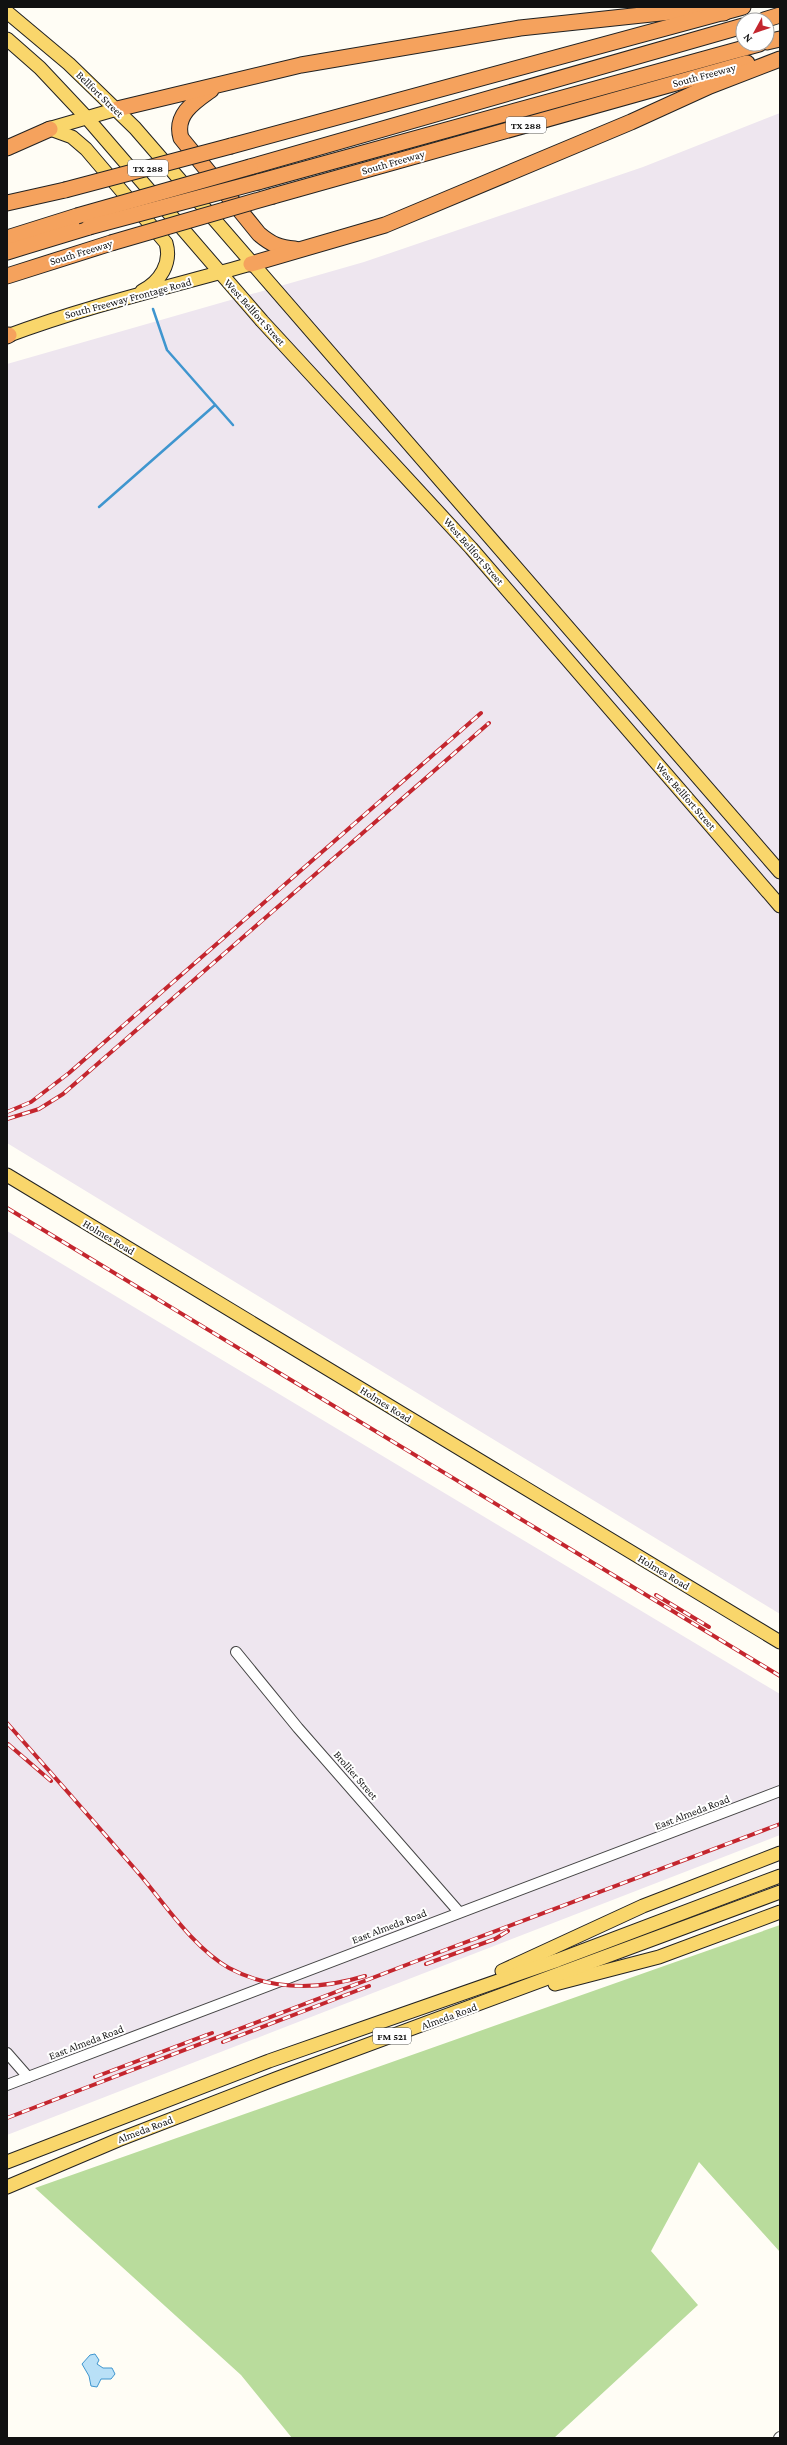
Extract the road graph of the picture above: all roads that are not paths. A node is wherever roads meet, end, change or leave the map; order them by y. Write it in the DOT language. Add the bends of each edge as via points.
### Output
graph roads {
  1 [pos="743,7"];
  2 [pos="7,12"];
  3 [pos="724,13"];
  4 [pos="735,28"];
  5 [pos="7,39"];
  6 [pos="735,51"];
  7 [pos="780,55"];
  8 [pos="780,59"];
  9 [pos="218,85"];
  10 [pos="117,109"];
  11 [pos="87,118"];
  12 [pos="50,129"];
  13 [pos="7,140"];
  14 [pos="7,148"];
  15 [pos="184,184"];
  16 [pos="58,192"];
  17 [pos="7,203"];
  18 [pos="7,211"];
  19 [pos="7,238"];
  20 [pos="303,250"];
  21 [pos="7,252"];
  22 [pos="251,264"];
  23 [pos="22,270"];
  24 [pos="7,272"];
  25 [pos="220,273"];
  26 [pos="7,276"];
  27 [pos="131,296"];
  28 [pos="8,336"];
  29 [pos="384,417"];
  30 [pos="366,432"];
  31 [pos="677,754"];
  32 [pos="660,766"];
  33 [pos="780,872"];
  34 [pos="780,906"];
  35 [pos="7,1175"];
  36 [pos="780,1641"];
  37 [pos="236,1652"];
  38 [pos="780,1791"];
  39 [pos="780,1852"];
  40 [pos="780,1876"];
  41 [pos="780,1892"];
  42 [pos="459,1912"];
  43 [pos="780,1912"];
  44 [pos="449,1998"];
  45 [pos="488,2002"];
  46 [pos="7,2053"];
  47 [pos="28,2078"];
  48 [pos="7,2085"];
  49 [pos="7,2162"];
  50 [pos="7,2187"];
  1 -- 3 [label="highway, TX 288"];
  2 -- 10 [label="main road, Bellfort Street" via="69,64"];
  3 -- 9 [label="highway" via="689,10 520,28 301,64"];
  3 -- 16 [label="highway, TX 288, bridge"];
  4 -- 19 [label="highway, bridge"];
  5 -- 11 [label="main road" via="40,68"];
  6 -- 21 [label="highway, bridge" via="89,227"];
  7 -- 23 [label="highway, South Freeway / TX 288, bridge" via="273,196"];
  8 -- 20 [label="highway" via="710,86 393,222"];
  9 -- 10 [label="highway"];
  9 -- 20 [label="highway" via="186,110 179,131 181,138 259,234 272,245"];
  10 -- 11 [label="main road"];
  10 -- 15 [label="main road, Bellfort Street"];
  11 -- 12 [label="main road"];
  11 -- 25 [label="main road, West Bellfort Street"];
  12 -- 13 [label="main road"];
  12 -- 14 [label="highway"];
  12 -- 27 [label="main road" via="72,137 86,149 166,243 167,265 163,272 150,287"];
  15 -- 22 [label="main road, West Bellfort Street"];
  16 -- 17 [label="highway, TX 288"];
  16 -- 18 [label="highway"];
  20 -- 22 [label="highway"];
  22 -- 25 [label="main road, South Freeway Frontage Road"];
  22 -- 29 [label="main road, West Bellfort Street"];
  23 -- 24 [label="highway"];
  23 -- 26 [label="highway, South Freeway / TX 288"];
  25 -- 27 [label="main road, South Freeway Frontage Road"];
  25 -- 30 [label="main road, West Bellfort Street"];
  27 -- 28 [label="main road, South Freeway Frontage Road" via="55,318"];
  29 -- 30 [label="main road"];
  29 -- 31 [label="main road, West Bellfort Street"];
  30 -- 32 [label="main road, West Bellfort Street" via="471,548"];
  31 -- 32 [label="main road"];
  31 -- 33 [label="main road, West Bellfort Street"];
  32 -- 34 [label="main road, West Bellfort Street"];
  35 -- 36 [label="main road, Holmes Road"];
  37 -- 42 [label="street, Brollier Street" via="298,1728"];
  38 -- 42 [label="street, East Almeda Road"];
  39 -- 44 [label="main road" via="643,1906"];
  40 -- 44 [label="main road, Almeda Road / FM 521" via="558,1960"];
  41 -- 45 [label="main road, Almeda Road / FM 521"];
  42 -- 47 [label="street, East Almeda Road"];
  43 -- 45 [label="main road" via="659,1957"];
  44 -- 49 [label="main road, Almeda Road / FM 521" via="269,2061"];
  45 -- 50 [label="main road, Almeda Road / FM 521" via="118,2140"];
  46 -- 47 [label="street"];
  47 -- 48 [label="street, East Almeda Road"];
}
